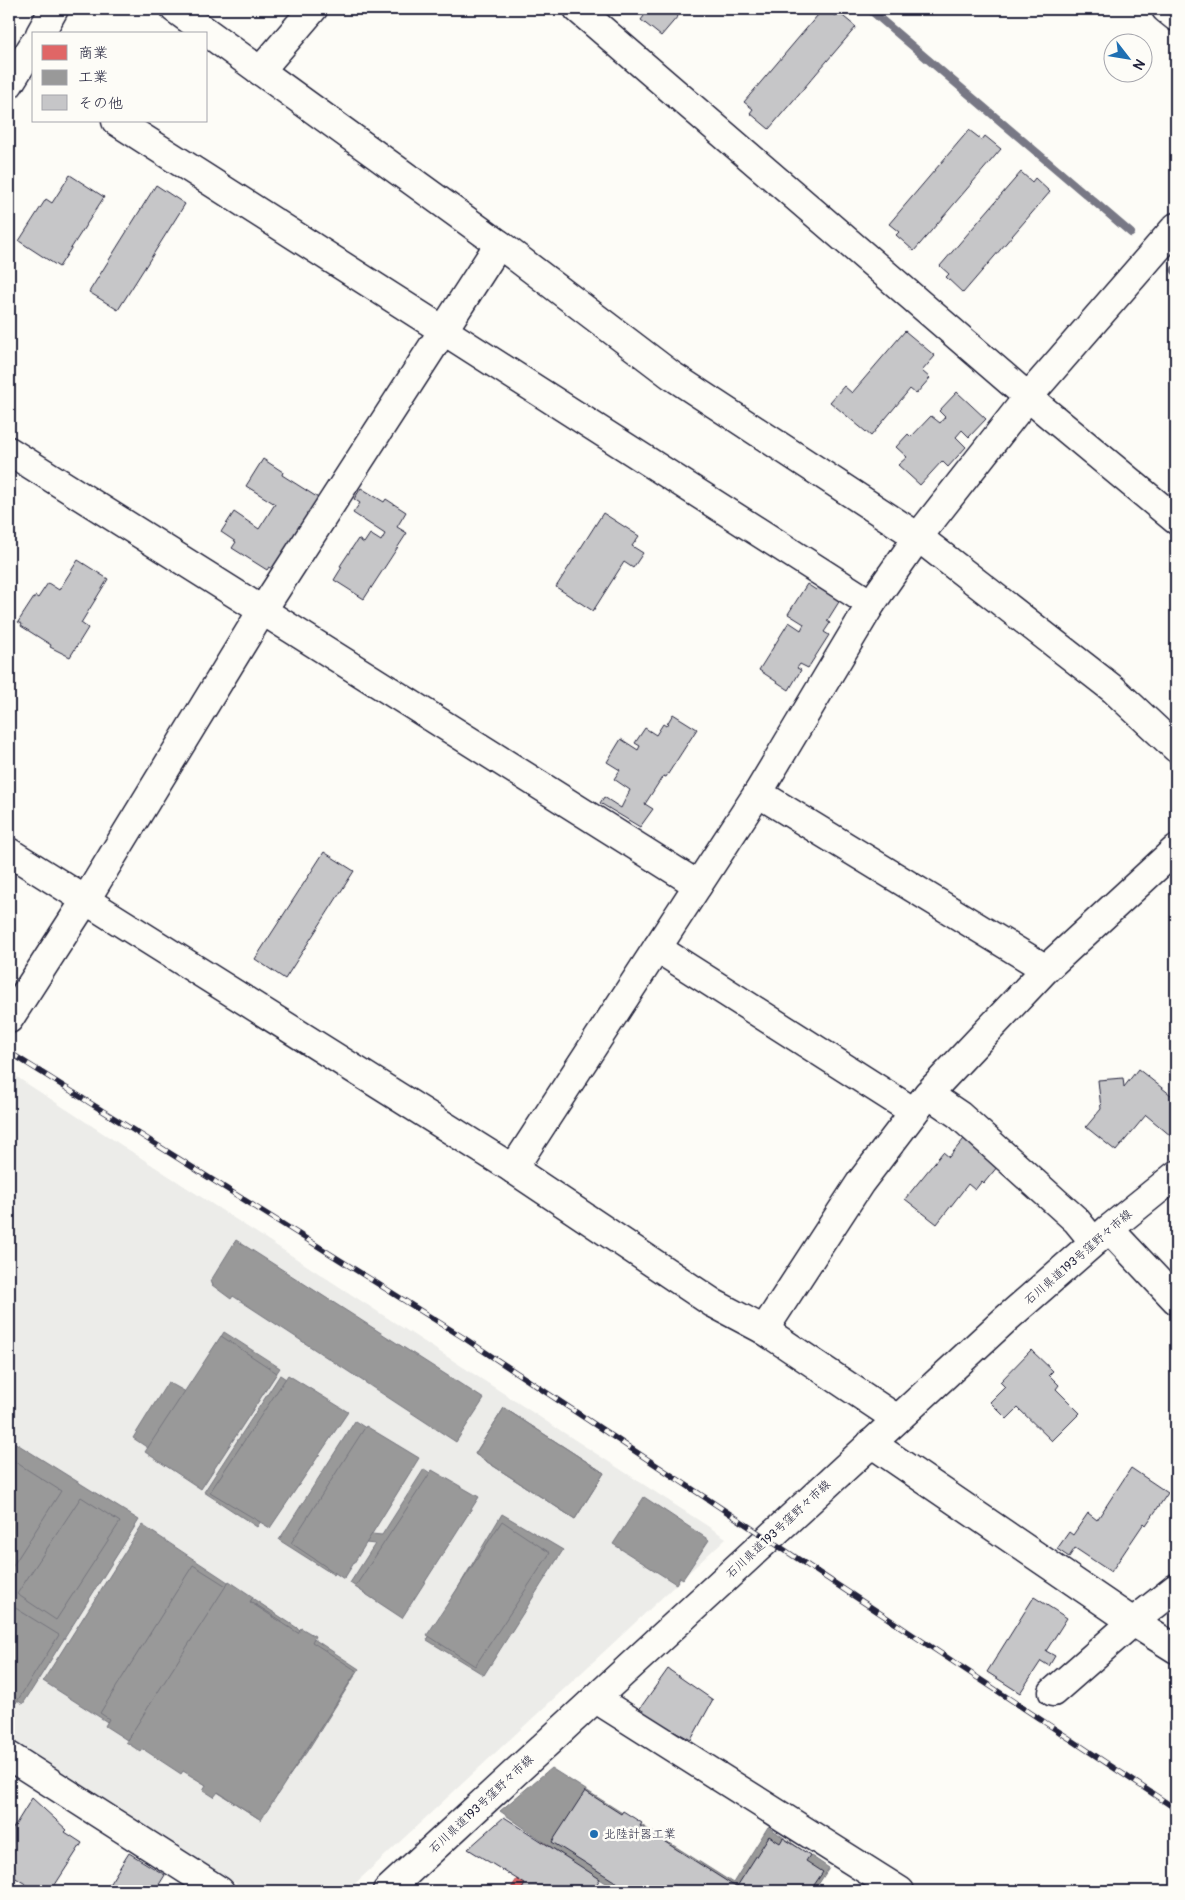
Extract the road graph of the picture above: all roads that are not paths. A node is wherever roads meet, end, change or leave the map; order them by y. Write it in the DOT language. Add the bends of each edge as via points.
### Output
graph roads {
  1 [pos="54,9"];
  2 [pos="175,9"];
  3 [pos="313,9"];
  4 [pos="578,9"];
  5 [pos="1166,9"];
  6 [pos="1176,17"];
  7 [pos="41,32"];
  8 [pos="207,32"];
  9 [pos="208,33"];
  10 [pos="25,57"];
  11 [pos="260,71"];
  12 [pos="9,84"];
  13 [pos="118,122"];
  14 [pos="1176,227"];
  15 [pos="499,244"];
  16 [pos="443,330"];
  17 [pos="1028,397"];
  18 [pos="9,452"];
  19 [pos="1176,520"];
  20 [pos="918,537"];
  21 [pos="871,604"];
  22 [pos="262,612"];
  23 [pos="1176,748"];
  24 [pos="758,793"];
  25 [pos="1176,849"];
  26 [pos="9,852"];
  27 [pos="698,885"];
  28 [pos="85,901"];
  29 [pos="657,948"];
  30 [pos="1046,969"];
  31 [pos="9,1019"];
  32 [pos="921,1103"];
  33 [pos="513,1169"];
  34 [pos="1176,1175"];
  35 [pos="1102,1235"];
  36 [pos="1176,1300"];
  37 [pos="764,1330"];
  38 [pos="897,1418"];
  39 [pos="871,1443"];
  40 [pos="1176,1588"];
  41 [pos="1133,1622"];
  42 [pos="1176,1649"];
  43 [pos="1053,1692"];
  44 [pos="596,1699"];
  45 [pos="9,1756"];
  46 [pos="220,1891"];
  47 [pos="387,1891"];
  48 [pos="900,1891"];
  1 -- 7 [label="street"];
  2 -- 8 [label="street"];
  3 -- 11 [label="street"];
  4 -- 17 [label="street"];
  5 -- 6 [label="street"];
  9 -- 11 [label="street"];
  10 -- 12 [label="street"];
  11 -- 15 [label="street"];
  13 -- 16 [label="street"];
  14 -- 17 [label="street"];
  15 -- 16 [label="street"];
  15 -- 20 [label="street" via="671,375"];
  16 -- 21 [label="street"];
  16 -- 22 [label="street"];
  17 -- 19 [label="street"];
  17 -- 20 [label="street"];
  18 -- 22 [label="street"];
  20 -- 21 [label="street"];
  20 -- 23 [label="street" via="1113,690"];
  21 -- 24 [label="street"];
  22 -- 27 [label="street"];
  22 -- 28 [label="street"];
  24 -- 27 [label="street"];
  24 -- 30 [label="street"];
  25 -- 30 [label="street"];
  26 -- 28 [label="street"];
  27 -- 29 [label="street"];
  28 -- 31 [label="street"];
  28 -- 33 [label="street"];
  29 -- 32 [label="street"];
  29 -- 33 [label="street"];
  30 -- 32 [label="street"];
  32 -- 35 [label="street" via="967,1122 1076,1220"];
  32 -- 37 [label="street" via="860,1183"];
  33 -- 37 [label="street" via="713,1303"];
  34 -- 35 [label="street, 石川県道193号窪野々市線"];
  35 -- 36 [label="street"];
  35 -- 38 [label="street, 石川県道193号窪野々市線"];
  37 -- 38 [label="street"];
  38 -- 39 [label="street, 石川県道193号窪野々市線"];
  39 -- 41 [label="street"];
  39 -- 44 [label="street, 石川県道193号窪野々市線"];
  40 -- 41 [label="street"];
  41 -- 42 [label="street"];
  41 -- 43 [label="street"];
  44 -- 47 [label="street, 石川県道193号窪野々市線"];
  44 -- 48 [label="street"];
  45 -- 46 [label="street"];
}
